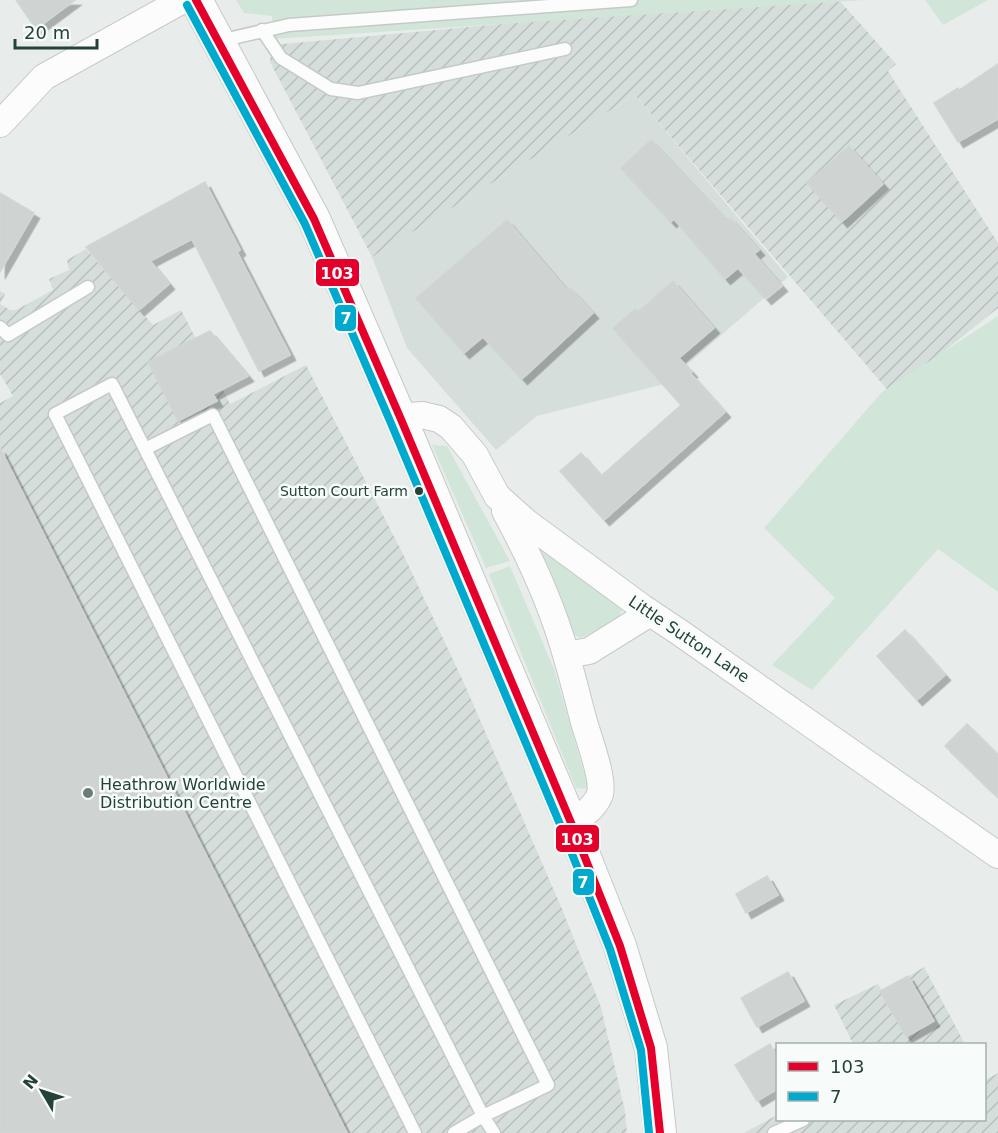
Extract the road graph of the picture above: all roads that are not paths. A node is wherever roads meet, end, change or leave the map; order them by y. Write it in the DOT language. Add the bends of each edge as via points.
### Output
graph roads {
  1 [pos="183,0"];
  2 [pos="196,0"];
  3 [pos="631,0"];
  4 [pos="262,30"];
  5 [pos="218,41"];
  6 [pos="565,49"];
  7 [pos="0,124"];
  8 [pos="88,287"];
  9 [pos="0,327"];
  10 [pos="400,417"];
  11 [pos="145,448"];
  12 [pos="497,496"];
  13 [pos="650,613"];
  14 [pos="566,655"];
  15 [pos="572,825"];
  16 [pos="998,855"];
  17 [pos="483,1116"];
  18 [pos="799,1121"];
  19 [pos="415,1133"];
  20 [pos="454,1133"];
  21 [pos="494,1133"];
  22 [pos="660,1133"];
  23 [pos="774,1133"];
  1 -- 7 [label="street" via="44,77"];
  2 -- 5 [label="street"];
  3 -- 4 [label="lane"];
  4 -- 5 [label="lane"];
  4 -- 6 [label="lane" via="281,58 331,89 358,93"];
  5 -- 10 [label="street" via="314,219"];
  8 -- 9 [label="lane" via="8,335"];
  10 -- 12 [label="street, Little Sutton Lane" via="422,415 451,427 475,455"];
  10 -- 15 [label="street"];
  11 -- 17 [label="lane"];
  11 -- 17 [label="lane" via="213,415 548,1085"];
  11 -- 19 [label="lane" via="112,384 55,414"];
  12 -- 13 [label="street, Little Sutton Lane" via="526,522"];
  12 -- 14 [label="street" via="540,582"];
  13 -- 14 [label="street" via="589,651"];
  13 -- 16 [label="street, Little Sutton Lane"];
  14 -- 15 [label="street" via="600,786 592,806"];
  15 -- 22 [label="street" via="620,946 651,1048"];
  17 -- 20 [label="lane"];
  17 -- 21 [label="lane"];
  18 -- 23 [label="lane"];
}
